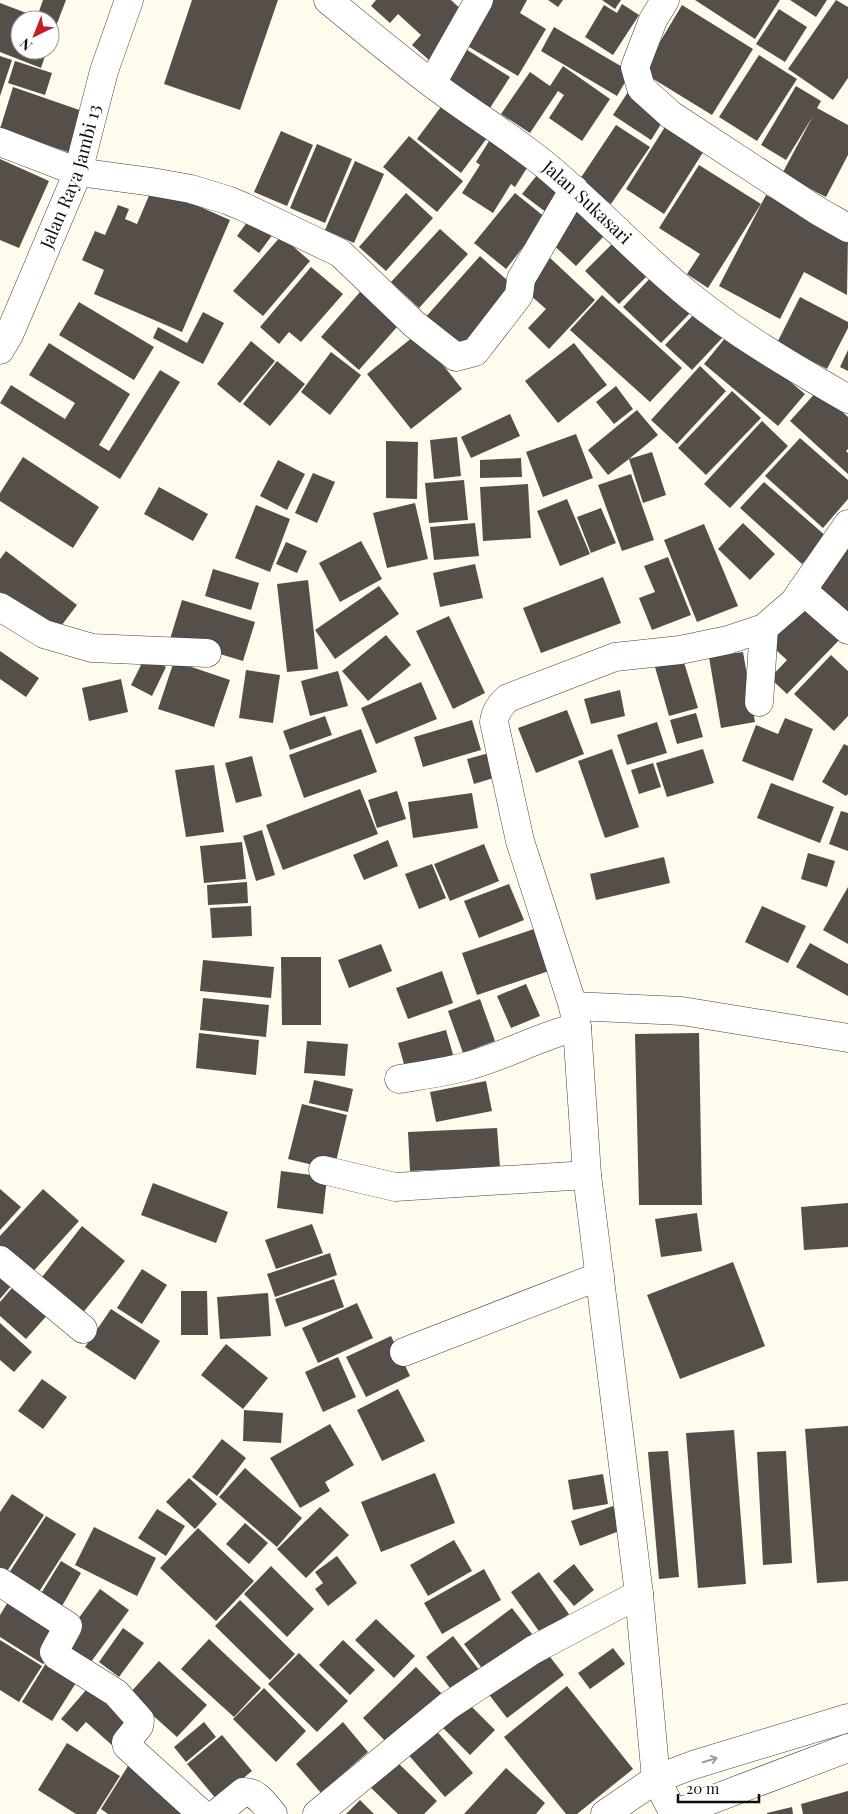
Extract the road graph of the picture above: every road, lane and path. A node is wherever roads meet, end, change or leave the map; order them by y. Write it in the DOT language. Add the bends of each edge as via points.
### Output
graph roads {
  1 [pos="129,0"];
  2 [pos="328,0"];
  3 [pos="479,0"];
  4 [pos="665,0"];
  5 [pos="432,83"];
  6 [pos="0,142"];
  7 [pos="78,172"];
  8 [pos="574,189"];
  9 [pos="848,228"];
  10 [pos="3,339"];
  11 [pos="848,399"];
  12 [pos="848,524"];
  13 [pos="802,590"];
  14 [pos="0,607"];
  15 [pos="764,628"];
  16 [pos="848,630"];
  17 [pos="207,653"];
  18 [pos="759,702"];
  19 [pos="574,1016"];
  20 [pos="848,1038"];
  21 [pos="399,1079"];
  22 [pos="324,1170"];
  23 [pos="587,1175"];
  24 [pos="0,1260"];
  25 [pos="600,1276"];
  26 [pos="83,1329"];
  27 [pos="404,1352"];
  28 [pos="0,1582"];
  29 [pos="639,1594"];
  30 [pos="848,1718"];
  31 [pos="848,1748"];
  32 [pos="656,1779"];
  33 [pos="202,1814"];
  34 [pos="216,1814"];
  35 [pos="273,1814"];
  36 [pos="317,1814"];
  37 [pos="605,1814"];
  38 [pos="674,1814"];
  1 -- 7 [label="street, Jalan Raya Jambi 13" via="104,71"];
  2 -- 5 [label="street, Jalan Sukasari"];
  3 -- 5 [label="street"];
  4 -- 9 [label="street" via="653,20 635,67 640,88 671,114 818,212"];
  5 -- 8 [label="street, Jalan Sukasari" via="529,151"];
  6 -- 7 [label="street"];
  7 -- 8 [label="street" via="191,189 226,200 340,253 414,324 456,357 475,352 520,295 521,279"];
  7 -- 10 [label="street, Jalan Raya Jambi 13"];
  8 -- 11 [label="street, Jalan Sukasari" via="689,296 734,330"];
  12 -- 13 [label="street"];
  13 -- 15 [label="street" via="794,602"];
  13 -- 16 [label="street"];
  14 -- 17 [label="street" via="44,634 92,648"];
  15 -- 18 [label="street"];
  15 -- 19 [label="street" via="680,650 615,657 508,698 495,716 520,840"];
  19 -- 20 [label="street" via="682,1012"];
  19 -- 21 [label="street" via="554,1033 524,1046 471,1065"];
  19 -- 23 [label="street"];
  22 -- 23 [label="street" via="395,1187"];
  23 -- 25 [label="street"];
  24 -- 26 [label="street"];
  25 -- 27 [label="street"];
  25 -- 29 [label="street"];
  28 -- 33 [label="street" via="68,1626 54,1652 116,1693 140,1720 126,1742 127,1746"];
  29 -- 32 [label="street"];
  29 -- 36 [label="street" via="533,1650 448,1706"];
  32 -- 30 [label="street, one-way"];
  31 -- 38 [label="street"];
  32 -- 37 [label="street"];
  32 -- 38 [label="street"];
  34 -- 35 [label="street" via="248,1791"];
}
